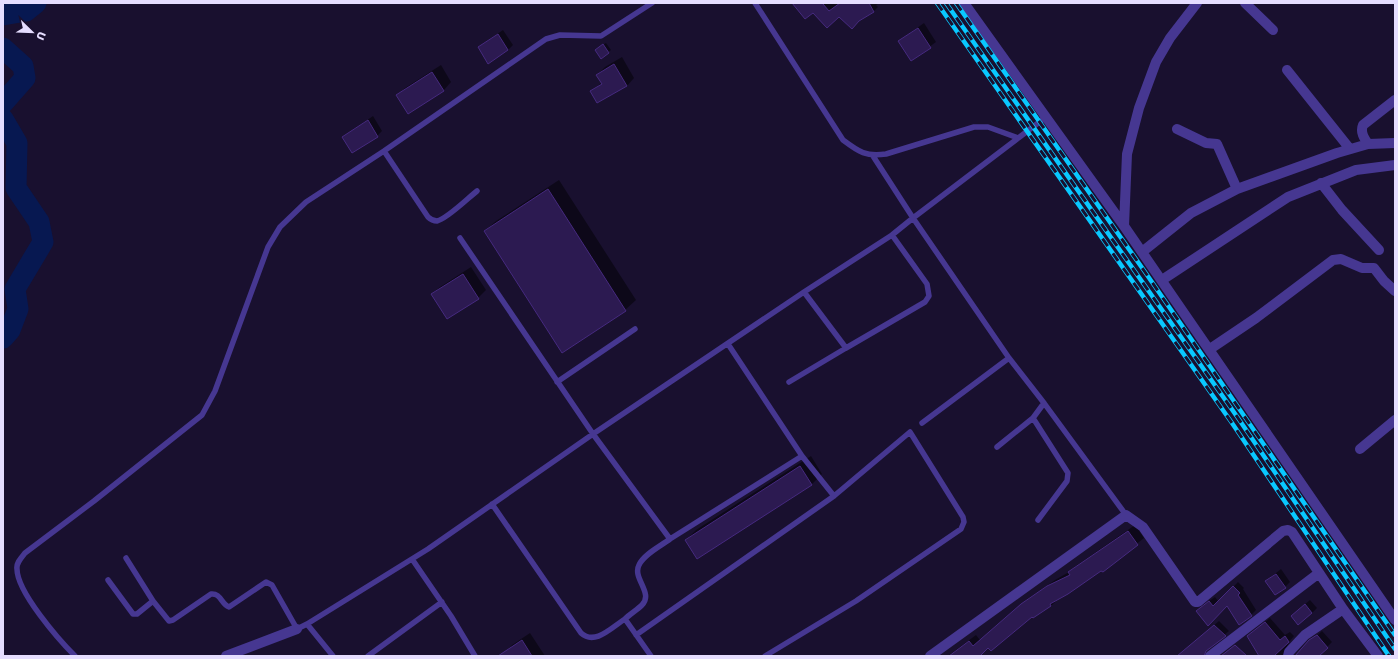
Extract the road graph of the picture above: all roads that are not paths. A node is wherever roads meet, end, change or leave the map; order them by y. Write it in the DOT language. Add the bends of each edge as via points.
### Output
graph roads {
  1 [pos="652,3"];
  2 [pos="755,3"];
  3 [pos="964,3"];
  4 [pos="1197,3"];
  5 [pos="1245,3"];
  6 [pos="1273,30"];
  7 [pos="1287,70"];
  8 [pos="1395,100"];
  9 [pos="1046,117"];
  10 [pos="1178,129"];
  11 [pos="1395,135"];
  12 [pos="1018,138"];
  13 [pos="1391,143"];
  14 [pos="1368,144"];
  15 [pos="1350,150"];
  16 [pos="384,151"];
  17 [pos="873,156"];
  18 [pos="1395,165"];
  19 [pos="1321,183"];
  20 [pos="1237,190"];
  21 [pos="476,191"];
  22 [pos="913,218"];
  23 [pos="1124,226"];
  24 [pos="892,235"];
  25 [pos="460,238"];
  26 [pos="1380,250"];
  27 [pos="1142,252"];
  28 [pos="1162,280"];
  29 [pos="1395,291"];
  30 [pos="804,292"];
  31 [pos="635,329"];
  32 [pos="728,344"];
  33 [pos="846,348"];
  34 [pos="1210,349"];
  35 [pos="1009,358"];
  36 [pos="557,382"];
  37 [pos="789,382"];
  38 [pos="1044,403"];
  39 [pos="1033,418"];
  40 [pos="1395,420"];
  41 [pos="922,423"];
  42 [pos="593,434"];
  43 [pos="997,447"];
  44 [pos="1360,449"];
  45 [pos="802,456"];
  46 [pos="834,496"];
  47 [pos="492,504"];
  48 [pos="1126,515"];
  49 [pos="1038,520"];
  50 [pos="670,539"];
  51 [pos="126,558"];
  52 [pos="412,559"];
  53 [pos="1319,573"];
  54 [pos="108,580"];
  55 [pos="154,601"];
  56 [pos="442,602"];
  57 [pos="1343,609"];
  58 [pos="624,619"];
  59 [pos="1395,620"];
  60 [pos="307,624"];
  61 [pos="297,629"];
  62 [pos="636,634"];
  63 [pos="75,656"];
  64 [pos="226,656"];
  65 [pos="332,656"];
  66 [pos="368,656"];
  67 [pos="475,656"];
  68 [pos="651,656"];
  69 [pos="765,656"];
  70 [pos="930,656"];
  71 [pos="1210,656"];
  72 [pos="1288,656"];
  73 [pos="1378,656"];
  1 -- 16 [label="lane" via="602,36 560,35 546,39"];
  2 -- 17 [label="lane" via="843,140 856,150"];
  3 -- 9 [label="street"];
  4 -- 23 [label="street" via="1170,38 1156,62 1139,108 1127,154"];
  5 -- 6 [label="street"];
  7 -- 15 [label="street"];
  8 -- 14 [label="street" via="1363,125 1361,129"];
  9 -- 12 [label="lane"];
  9 -- 23 [label="street"];
  10 -- 20 [label="street" via="1206,143 1217,144"];
  11 -- 13 [label="street"];
  12 -- 17 [label="lane" via="988,127 974,127"];
  12 -- 22 [label="lane"];
  13 -- 14 [label="street"];
  14 -- 15 [label="street"];
  15 -- 20 [label="street"];
  16 -- 21 [label="lane" via="428,217 433,220 445,217"];
  16 -- 63 [label="lane" via="306,202 280,227 268,247 215,391 202,415 19,560 16,569 23,586 42,618"];
  17 -- 22 [label="lane"];
  18 -- 19 [label="street" via="1356,170"];
  19 -- 26 [label="street" via="1342,210"];
  19 -- 28 [label="street" via="1288,197"];
  20 -- 27 [label="street" via="1191,213"];
  22 -- 24 [label="lane"];
  22 -- 35 [label="lane"];
  23 -- 27 [label="street"];
  24 -- 30 [label="lane"];
  24 -- 33 [label="lane" via="927,284 929,296 925,302"];
  25 -- 36 [label="lane"];
  27 -- 28 [label="street"];
  28 -- 34 [label="street"];
  29 -- 34 [label="street" via="1374,268 1362,268 1341,259 1333,260"];
  30 -- 32 [label="lane"];
  30 -- 33 [label="lane"];
  31 -- 36 [label="lane"];
  32 -- 42 [label="lane"];
  32 -- 45 [label="lane"];
  33 -- 37 [label="lane"];
  34 -- 59 [label="street"];
  35 -- 38 [label="lane"];
  35 -- 41 [label="lane"];
  36 -- 42 [label="lane"];
  38 -- 39 [label="lane"];
  38 -- 48 [label="lane"];
  39 -- 43 [label="lane"];
  39 -- 49 [label="lane" via="1068,473 1067,480"];
  40 -- 44 [label="street"];
  42 -- 47 [label="lane"];
  42 -- 50 [label="lane"];
  45 -- 46 [label="lane"];
  45 -- 50 [label="lane"];
  46 -- 62 [label="lane"];
  46 -- 69 [label="lane" via="910,432 963,517 963,526 856,601"];
  47 -- 52 [label="lane"];
  47 -- 58 [label="lane" via="581,633 586,637 596,638"];
  48 -- 53 [label="street" via="1143,527 1195,602 1201,601 1283,531 1292,532"];
  48 -- 70 [label="street"];
  50 -- 58 [label="lane" via="638,566 636,573 646,598 643,605"];
  51 -- 55 [label="lane"];
  52 -- 56 [label="lane"];
  52 -- 60 [label="lane"];
  53 -- 57 [label="street"];
  53 -- 71 [label="street"];
  54 -- 55 [label="lane" via="133,614 137,614"];
  55 -- 61 [label="lane" via="170,621 211,594 219,596 229,607 266,582"];
  56 -- 66 [label="lane"];
  56 -- 67 [label="lane"];
  57 -- 72 [label="street" via="1305,635"];
  57 -- 73 [label="street"];
  58 -- 62 [label="lane"];
  60 -- 61 [label="lane"];
  60 -- 65 [label="lane"];
  61 -- 64 [label="street"];
  62 -- 68 [label="lane"];
}
